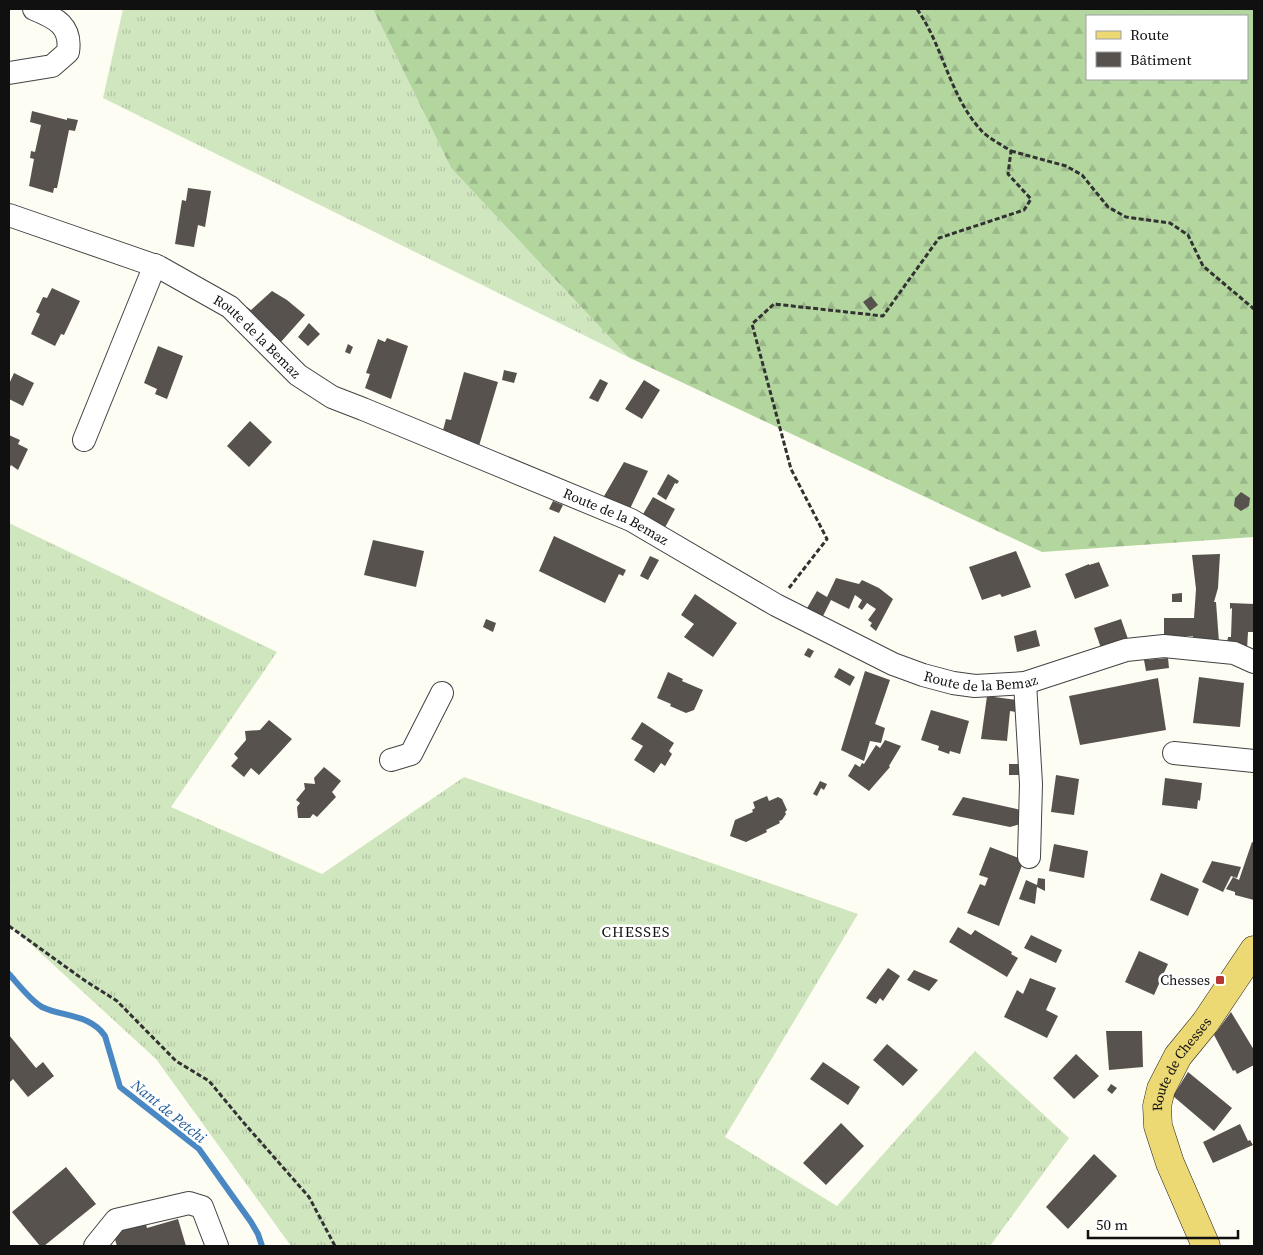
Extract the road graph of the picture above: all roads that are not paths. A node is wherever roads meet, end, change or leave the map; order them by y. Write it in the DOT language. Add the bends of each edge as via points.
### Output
graph roads {
  1 [pos="34,9"];
  2 [pos="9,73"];
  3 [pos="9,215"];
  4 [pos="155,265"];
  5 [pos="84,440"];
  6 [pos="1254,662"];
  7 [pos="1025,683"];
  8 [pos="442,693"];
  9 [pos="1174,753"];
  10 [pos="391,760"];
  11 [pos="1254,761"];
  12 [pos="1030,857"];
  13 [pos="1254,950"];
  14 [pos="94,1246"];
  15 [pos="217,1246"];
  16 [pos="1206,1246"];
  1 -- 2 [label="street" via="58,21 65,29 70,40 68,52 52,66"];
  3 -- 4 [label="street, Route de la Bemaz"];
  4 -- 5 [label="street"];
  4 -- 7 [label="street, Route de la Bemaz" via="230,307 298,374 332,397 631,520 776,605 893,664 953,683 975,686"];
  6 -- 7 [label="street, Route de la Bemaz" via="1234,653 1164,646 1126,650"];
  7 -- 12 [label="street" via="1031,784"];
  8 -- 10 [label="street" via="411,754"];
  9 -- 11 [label="street"];
  13 -- 16 [label="main road, Route de Chesses" via="1205,1023 1178,1056 1161,1089 1157,1106 1158,1126 1170,1163"];
  14 -- 15 [label="street" via="116,1220 190,1203 202,1207"];
}
